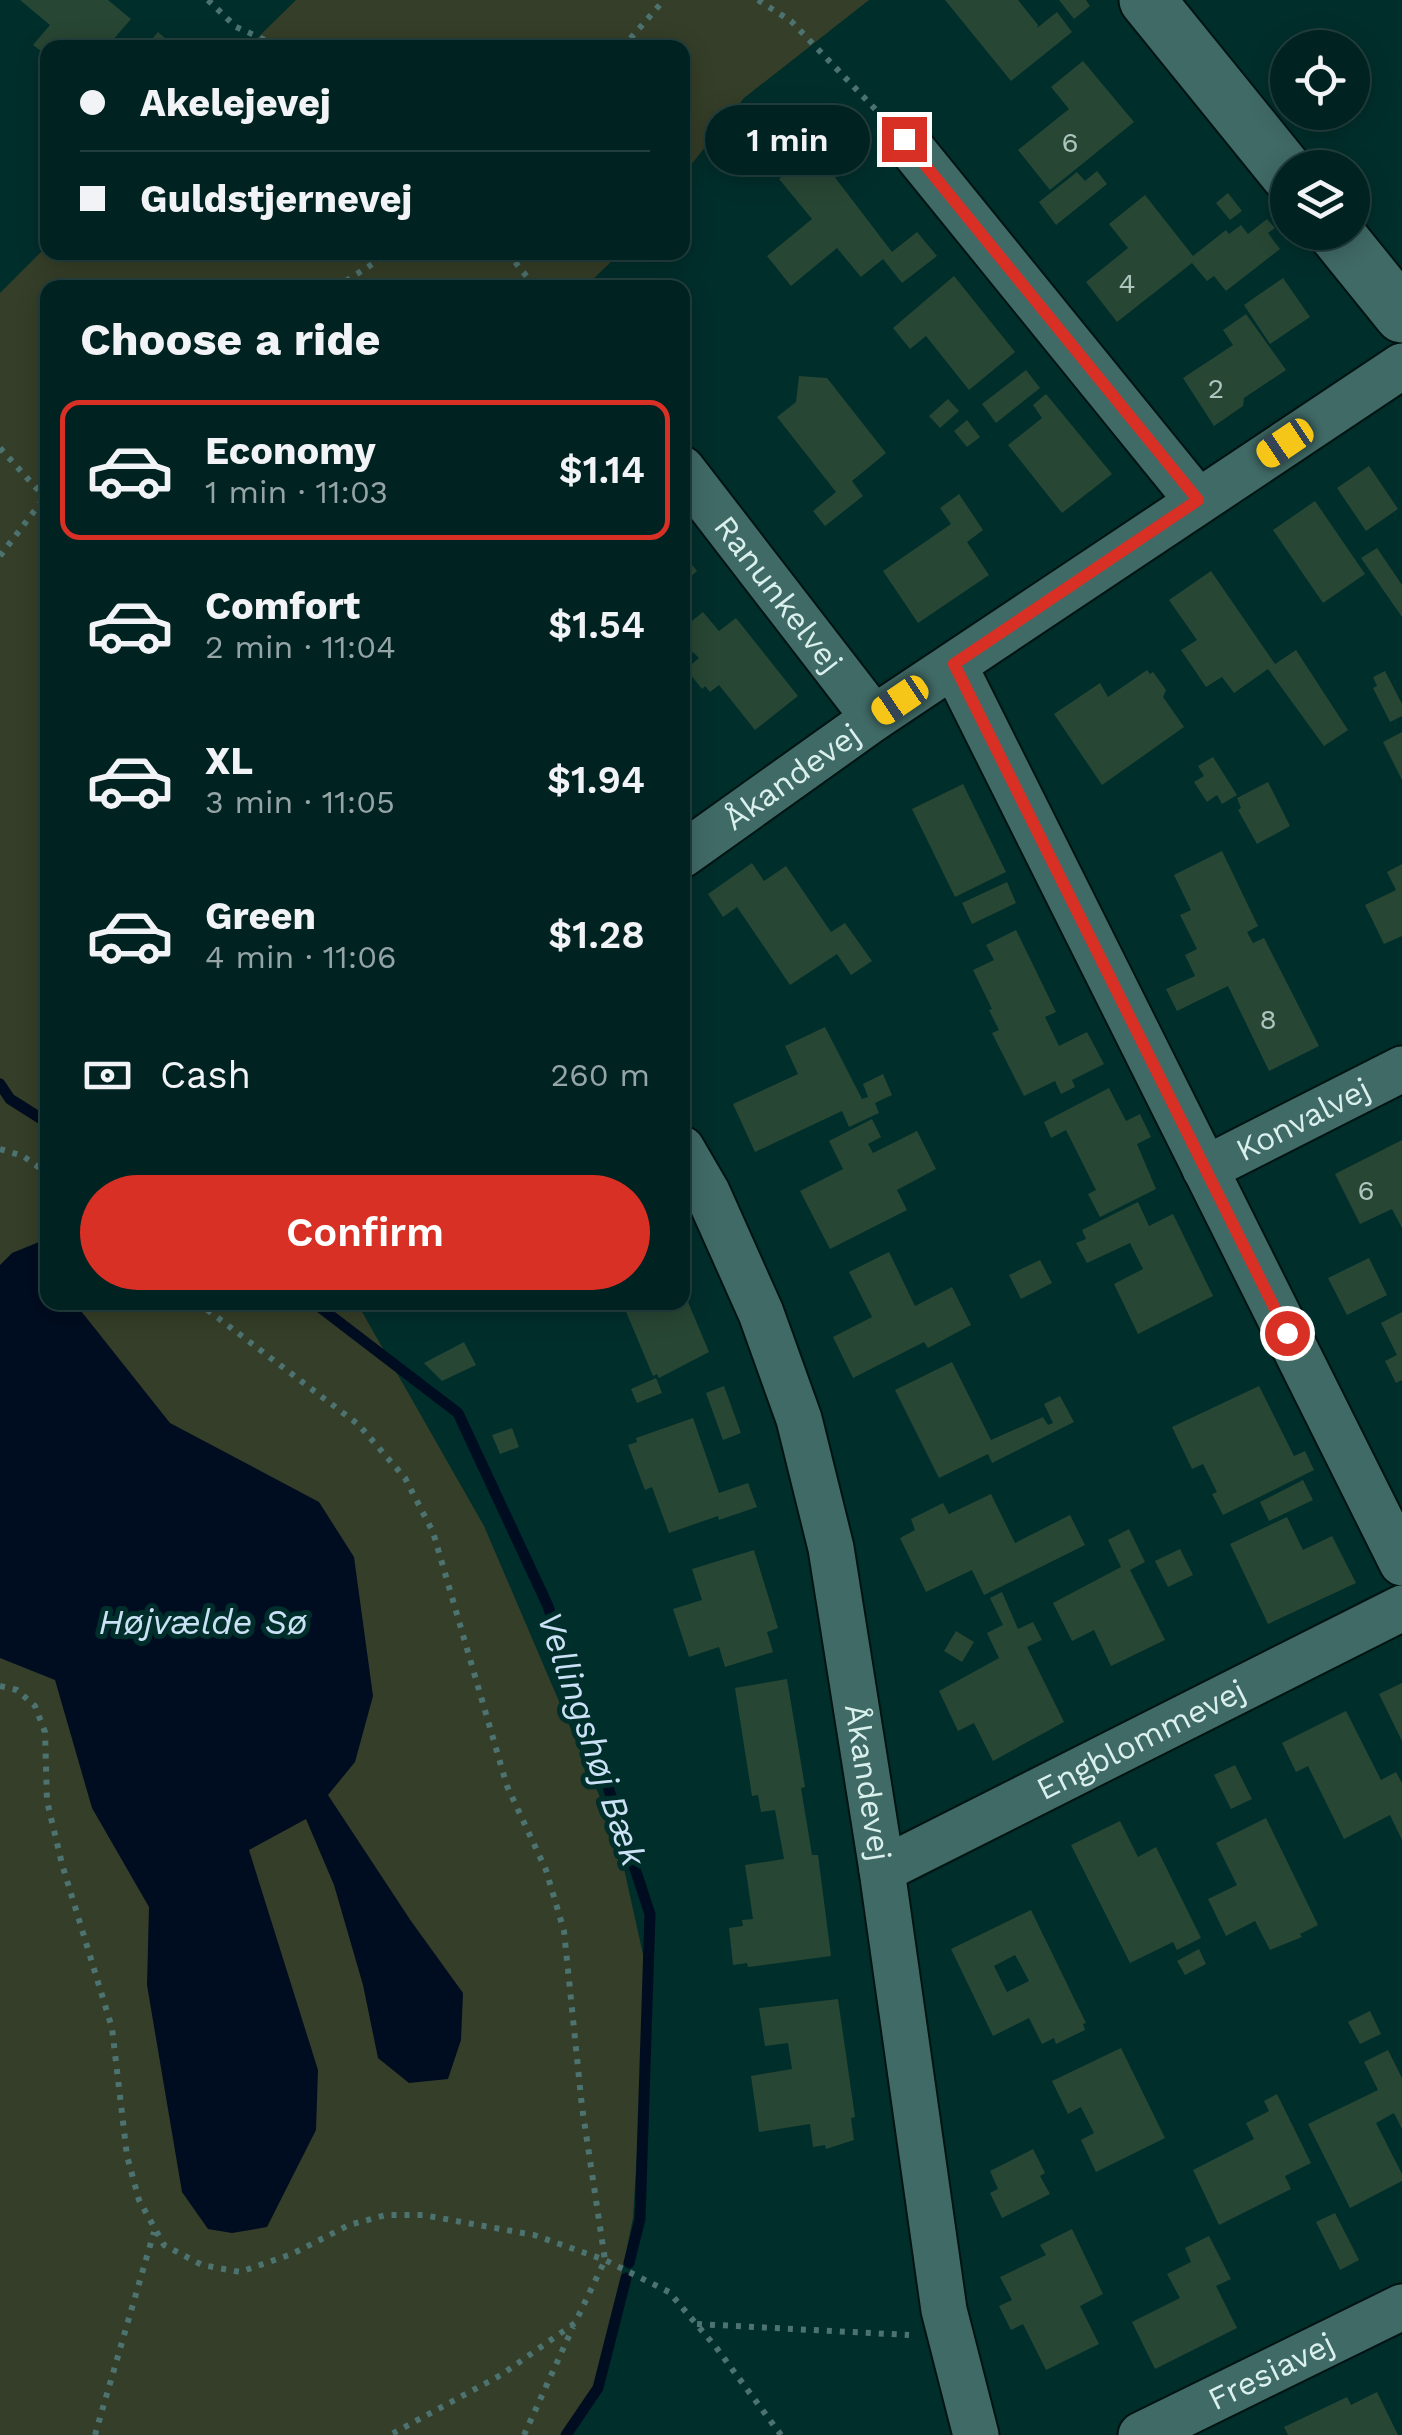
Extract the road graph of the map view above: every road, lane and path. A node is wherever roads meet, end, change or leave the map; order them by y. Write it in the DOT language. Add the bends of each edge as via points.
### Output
graph roads {
  1 [pos="208,0"];
  2 [pos="664,0"];
  3 [pos="758,0"];
  4 [pos="1148,0"];
  5 [pos="264,40"];
  6 [pos="629,40"];
  7 [pos="904,139"];
  8 [pos="1270,152"];
  9 [pos="1349,250"];
  10 [pos="379,260"];
  11 [pos="513,260"];
  12 [pos="348,280"];
  13 [pos="530,280"];
  14 [pos="1402,316"];
  15 [pos="1402,366"];
  16 [pos="0,448"];
  17 [pos="690,480"];
  18 [pos="40,491"];
  19 [pos="1198,500"];
  20 [pos="40,505"];
  21 [pos="0,556"];
  22 [pos="954,664"];
  23 [pos="874,718"];
  24 [pos="690,849"];
  25 [pos="1402,1069"];
  26 [pos="0,1149"];
  27 [pos="690,1163"];
  28 [pos="40,1168"];
  29 [pos="1205,1169"];
  30 [pos="207,1310"];
  31 [pos="1402,1563"];
  32 [pos="1402,1608"];
  33 [pos="0,1686"];
  34 [pos="882,1870"];
  35 [pos="155,2231"];
  36 [pos="605,2260"];
  37 [pos="1402,2307"];
  38 [pos="575,2323"];
  39 [pos="696,2324"];
  40 [pos="950,2332"];
  41 [pos="95,2435"];
  42 [pos="390,2435"];
  43 [pos="524,2435"];
  44 [pos="781,2435"];
  45 [pos="976,2435"];
  46 [pos="1141,2435"];
  1 -- 5 [label="path" via="236,27"];
  2 -- 6 [label="path"];
  3 -- 7 [label="path" via="791,20"];
  4 -- 8 [label="street"];
  7 -- 19 [label="street"];
  9 -- 14 [label="street"];
  10 -- 12 [label="path"];
  11 -- 13 [label="path"];
  15 -- 19 [label="street, Åkandevej"];
  16 -- 18 [label="path"];
  17 -- 23 [label="street, Ranunkelvej"];
  19 -- 22 [label="street, Åkandevej"];
  20 -- 21 [label="path"];
  22 -- 23 [label="street, Åkandevej"];
  22 -- 29 [label="street"];
  23 -- 24 [label="street, Åkandevej"];
  25 -- 29 [label="street, Konvalvej"];
  26 -- 28 [label="path"];
  27 -- 34 [label="street, Åkandevej" via="761,1313 799,1419 831,1548"];
  29 -- 31 [label="street"];
  30 -- 36 [label="path" via="359,1425 405,1478 433,1532 507,1786 546,1870 564,1931"];
  32 -- 34 [label="street, Engblommevej"];
  33 -- 35 [label="path" via="35,1706 45,1732 48,1801 112,2028 127,2156"];
  34 -- 40 [label="street, Åkandevej"];
  35 -- 36 [label="path" via="164,2245 202,2265 240,2272 386,2215 534,2234"];
  35 -- 41 [label="path"];
  36 -- 38 [label="path"];
  36 -- 39 [label="path" via="669,2292"];
  37 -- 46 [label="street, Fresiavej"];
  38 -- 42 [label="path" via="501,2376"];
  38 -- 43 [label="path"];
  39 -- 40 [label="path"];
  39 -- 44 [label="path"];
  40 -- 45 [label="street, Åkandevej"];
}
